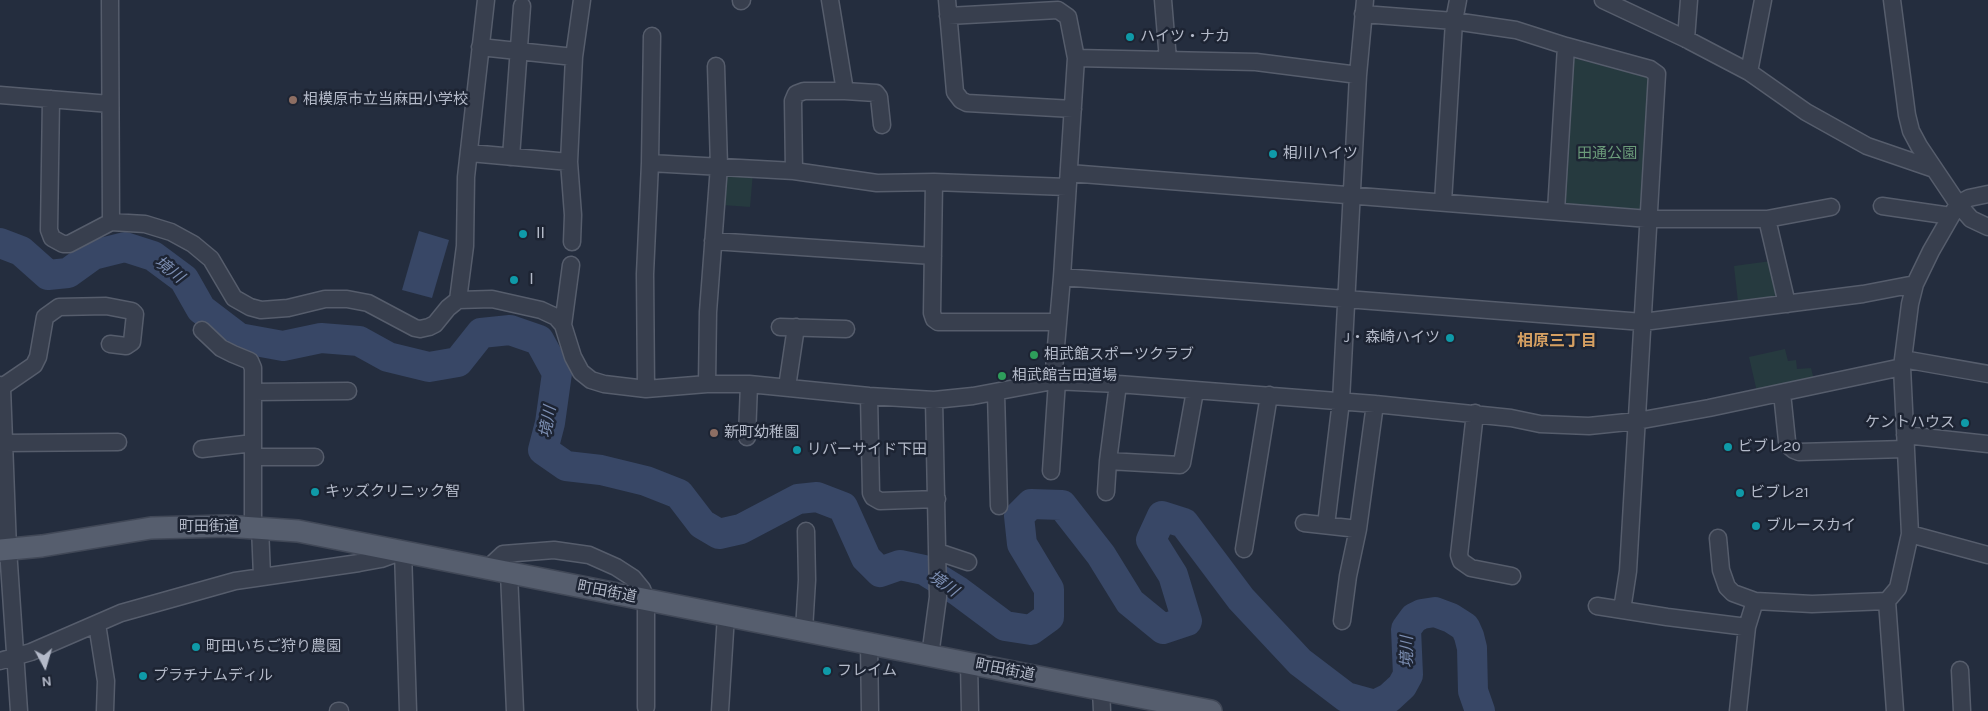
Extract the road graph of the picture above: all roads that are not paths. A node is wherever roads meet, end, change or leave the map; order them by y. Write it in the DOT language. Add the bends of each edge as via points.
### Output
graph roads {
  1 [pos="110,0"];
  2 [pos="486,0"];
  3 [pos="582,0"];
  4 [pos="830,0"];
  5 [pos="1163,0"];
  6 [pos="1458,0"];
  7 [pos="1603,0"];
  8 [pos="1689,0"];
  9 [pos="1764,0"];
  10 [pos="1892,0"];
  11 [pos="522,6"];
  12 [pos="1364,7"];
  13 [pos="947,8"];
  14 [pos="1454,21"];
  15 [pos="652,36"];
  16 [pos="1686,39"];
  17 [pos="1566,46"];
  18 [pos="480,47"];
  19 [pos="518,51"];
  20 [pos="574,57"];
  21 [pos="1076,58"];
  22 [pos="1168,60"];
  23 [pos="716,66"];
  24 [pos="1749,72"];
  25 [pos="1358,74"];
  26 [pos="845,92"];
  27 [pos="0,95"];
  28 [pos="51,99"];
  29 [pos="110,104"];
  30 [pos="1073,109"];
  31 [pos="882,124"];
  32 [pos="470,153"];
  33 [pos="511,157"];
  34 [pos="569,162"];
  35 [pos="650,163"];
  36 [pos="718,166"];
  37 [pos="1934,170"];
  38 [pos="794,171"];
  39 [pos="1068,180"];
  40 [pos="934,182"];
  41 [pos="1988,194"];
  42 [pos="1351,195"];
  43 [pos="1444,202"];
  44 [pos="1882,206"];
  45 [pos="1831,207"];
  46 [pos="1955,210"];
  47 [pos="1556,211"];
  48 [pos="1649,218"];
  49 [pos="1767,219"];
  50 [pos="111,222"];
  51 [pos="1988,227"];
  52 [pos="713,241"];
  53 [pos="572,242"];
  54 [pos="933,256"];
  55 [pos="571,264"];
  56 [pos="1062,277"];
  57 [pos="1915,284"];
  58 [pos="1346,298"];
  59 [pos="458,300"];
  60 [pos="1787,304"];
  61 [pos="1058,322"];
  62 [pos="1643,322"];
  63 [pos="563,325"];
  64 [pos="846,329"];
  65 [pos="202,330"];
  66 [pos="110,344"];
  67 [pos="1903,363"];
  68 [pos="1988,374"];
  69 [pos="1055,381"];
  70 [pos="707,384"];
  71 [pos="749,384"];
  72 [pos="1118,384"];
  73 [pos="1,386"];
  74 [pos="787,387"];
  75 [pos="646,389"];
  76 [pos="348,391"];
  77 [pos="1195,391"];
  78 [pos="254,392"];
  79 [pos="996,392"];
  80 [pos="1782,393"];
  81 [pos="869,396"];
  82 [pos="1269,396"];
  83 [pos="934,400"];
  84 [pos="1341,401"];
  85 [pos="1375,404"];
  86 [pos="1475,413"];
  87 [pos="1638,421"];
  88 [pos="747,437"];
  89 [pos="118,442"];
  90 [pos="1905,442"];
  91 [pos="4,443"];
  92 [pos="1988,444"];
  93 [pos="202,449"];
  94 [pos="253,450"];
  95 [pos="314,457"];
  96 [pos="1108,461"];
  97 [pos="1051,470"];
  98 [pos="1106,492"];
  99 [pos="937,498"];
  100 [pos="999,506"];
  101 [pos="1304,523"];
  102 [pos="1326,525"];
  103 [pos="257,527"];
  104 [pos="1358,529"];
  105 [pos="806,531"];
  106 [pos="1910,534"];
  107 [pos="1718,538"];
  108 [pos="1244,548"];
  109 [pos="4,549"];
  110 [pos="403,551"];
  111 [pos="938,555"];
  112 [pos="1988,555"];
  113 [pos="968,562"];
  114 [pos="499,570"];
  115 [pos="262,576"];
  116 [pos="1512,576"];
  117 [pos="646,599"];
  118 [pos="1754,601"];
  119 [pos="1887,601"];
  120 [pos="1597,606"];
  121 [pos="1622,610"];
  122 [pos="726,615"];
  123 [pos="1342,621"];
  124 [pos="98,624"];
  125 [pos="1747,627"];
  126 [pos="804,630"];
  127 [pos="869,643"];
  128 [pos="930,656"];
  129 [pos="7,659"];
  130 [pos="969,663"];
  131 [pos="1960,670"];
  132 [pos="1101,690"];
  133 [pos="646,707"];
  134 [pos="18,711"];
  135 [pos="105,711"];
  136 [pos="408,711"];
  137 [pos="515,711"];
  138 [pos="720,711"];
  139 [pos="870,711"];
  140 [pos="970,711"];
  141 [pos="1102,711"];
  142 [pos="1211,711"];
  143 [pos="1738,711"];
  144 [pos="1895,711"];
  145 [pos="1962,711"];
  1 -- 29 [label="street"];
  2 -- 18 [label="street"];
  3 -- 20 [label="street"];
  4 -- 26 [label="street"];
  5 -- 22 [label="street"];
  6 -- 14 [label="street"];
  7 -- 16 [label="street"];
  8 -- 16 [label="street"];
  9 -- 24 [label="street"];
  10 -- 37 [label="street" via="1907,115 1918,146"];
  11 -- 19 [label="street"];
  12 -- 14 [label="street"];
  12 -- 25 [label="street"];
  13 -- 21 [label="street" via="1061,11 1068,17"];
  13 -- 30 [label="street" via="955,92 961,100 967,103"];
  14 -- 17 [label="street" via="1516,30"];
  14 -- 43 [label="street"];
  15 -- 35 [label="street"];
  16 -- 24 [label="street"];
  17 -- 47 [label="street"];
  17 -- 48 [label="street" via="1650,69 1657,74"];
  18 -- 19 [label="street"];
  18 -- 32 [label="street"];
  19 -- 20 [label="street"];
  19 -- 33 [label="street"];
  20 -- 34 [label="street"];
  21 -- 22 [label="street"];
  21 -- 30 [label="street"];
  22 -- 25 [label="street" via="1256,62"];
  23 -- 36 [label="street"];
  24 -- 37 [label="street" via="1833,128 1868,146"];
  25 -- 42 [label="street"];
  26 -- 31 [label="street" via="876,93"];
  26 -- 38 [label="street" via="804,91 796,94 793,101"];
  27 -- 28 [label="street"];
  28 -- 29 [label="street"];
  28 -- 50 [label="street" via="49,230 52,238 69,244"];
  29 -- 50 [label="street"];
  30 -- 39 [label="street"];
  32 -- 33 [label="street"];
  32 -- 59 [label="street" via="465,198 465,246"];
  33 -- 34 [label="street"];
  34 -- 53 [label="street"];
  35 -- 36 [label="street"];
  35 -- 75 [label="street" via="645,274"];
  36 -- 38 [label="street"];
  36 -- 52 [label="street"];
  37 -- 46 [label="street"];
  38 -- 40 [label="street" via="877,183"];
  39 -- 40 [label="street"];
  39 -- 42 [label="street"];
  39 -- 56 [label="street"];
  40 -- 54 [label="street"];
  41 -- 46 [label="street" via="1969,198"];
  42 -- 43 [label="street"];
  42 -- 58 [label="street"];
  43 -- 47 [label="street"];
  44 -- 46 [label="street"];
  45 -- 49 [label="street"];
  46 -- 51 [label="street"];
  46 -- 57 [label="street"];
  47 -- 48 [label="street"];
  48 -- 49 [label="street"];
  48 -- 62 [label="street"];
  49 -- 60 [label="street"];
  50 -- 59 [label="street" via="145,224 194,244 211,260 234,298 261,310 288,308 325,299 347,299 368,303 420,329 435,324"];
  52 -- 54 [label="street"];
  52 -- 70 [label="street"];
  54 -- 61 [label="street" via="932,313 938,322"];
  55 -- 63 [label="street"];
  56 -- 58 [label="street"];
  56 -- 61 [label="street"];
  57 -- 60 [label="street"];
  57 -- 67 [label="street"];
  58 -- 62 [label="street"];
  58 -- 84 [label="street"];
  59 -- 63 [label="street" via="492,299 527,306 549,313"];
  60 -- 62 [label="street"];
  61 -- 69 [label="street"];
  62 -- 87 [label="street"];
  63 -- 75 [label="street" via="573,357 581,372 591,380"];
  64 -- 74 [label="street" via="788,327"];
  65 -- 78 [label="street" via="221,348 250,361"];
  66 -- 73 [label="street" via="126,346 132,342 135,314 132,311 106,306 59,307 45,317 34,365"];
  67 -- 68 [label="street"];
  67 -- 80 [label="street"];
  67 -- 90 [label="street"];
  69 -- 72 [label="street"];
  69 -- 79 [label="street"];
  69 -- 97 [label="street"];
  70 -- 71 [label="street"];
  70 -- 75 [label="street"];
  71 -- 74 [label="street"];
  71 -- 88 [label="street"];
  72 -- 77 [label="street"];
  72 -- 96 [label="street"];
  73 -- 91 [label="street"];
  74 -- 81 [label="street"];
  76 -- 78 [label="street"];
  77 -- 82 [label="street"];
  77 -- 96 [label="street" via="1180,465"];
  78 -- 94 [label="street"];
  79 -- 83 [label="street"];
  79 -- 100 [label="street"];
  80 -- 87 [label="street"];
  80 -- 90 [label="street" via="1787,441 1799,452"];
  81 -- 83 [label="street"];
  81 -- 99 [label="street" via="873,497 880,501"];
  82 -- 84 [label="street"];
  82 -- 108 [label="street"];
  83 -- 99 [label="street"];
  84 -- 85 [label="street"];
  84 -- 102 [label="street"];
  85 -- 86 [label="street"];
  85 -- 104 [label="street"];
  86 -- 87 [label="street" via="1558,426"];
  86 -- 116 [label="street" via="1459,556 1471,568"];
  87 -- 121 [label="street" via="1628,571"];
  89 -- 91 [label="street"];
  90 -- 92 [label="street"];
  90 -- 106 [label="street"];
  91 -- 109 [label="street"];
  93 -- 94 [label="street"];
  94 -- 95 [label="street"];
  94 -- 103 [label="street"];
  96 -- 98 [label="street"];
  99 -- 111 [label="street"];
  101 -- 102 [label="street"];
  102 -- 104 [label="street"];
  103 -- 109 [label="main road, 町田街道" via="151,528"];
  103 -- 110 [label="main road, 町田街道" via="298,531"];
  103 -- 115 [label="street"];
  104 -- 123 [label="street"];
  105 -- 126 [label="street"];
  106 -- 112 [label="street"];
  106 -- 119 [label="street" via="1900,582"];
  107 -- 118 [label="street" via="1721,570 1728,587 1733,593"];
  109 -- 129 [label="street"];
  110 -- 114 [label="main road, 町田街道"];
  110 -- 115 [label="street" via="359,563"];
  110 -- 136 [label="street"];
  111 -- 113 [label="street"];
  111 -- 128 [label="street" via="938,597"];
  114 -- 117 [label="main road, 町田街道"];
  114 -- 117 [label="street" via="500,556 506,553 549,550 589,555 629,574"];
  114 -- 137 [label="street"];
  115 -- 124 [label="street" via="148,605"];
  117 -- 122 [label="main road, 町田街道"];
  117 -- 133 [label="street"];
  118 -- 119 [label="street" via="1812,604"];
  118 -- 125 [label="street"];
  119 -- 144 [label="street"];
  120 -- 121 [label="street"];
  121 -- 125 [label="street"];
  122 -- 126 [label="main road, 町田街道"];
  122 -- 138 [label="street"];
  124 -- 129 [label="street"];
  124 -- 135 [label="street" via="106,681"];
  125 -- 143 [label="street"];
  126 -- 127 [label="main road, 町田街道"];
  127 -- 128 [label="main road, 町田街道"];
  127 -- 139 [label="street"];
  128 -- 130 [label="main road, 町田街道"];
  129 -- 134 [label="street"];
  130 -- 132 [label="main road, 町田街道"];
  130 -- 140 [label="street"];
  131 -- 145 [label="street"];
  132 -- 141 [label="street"];
  132 -- 142 [label="main road, 町田街道"];
}
